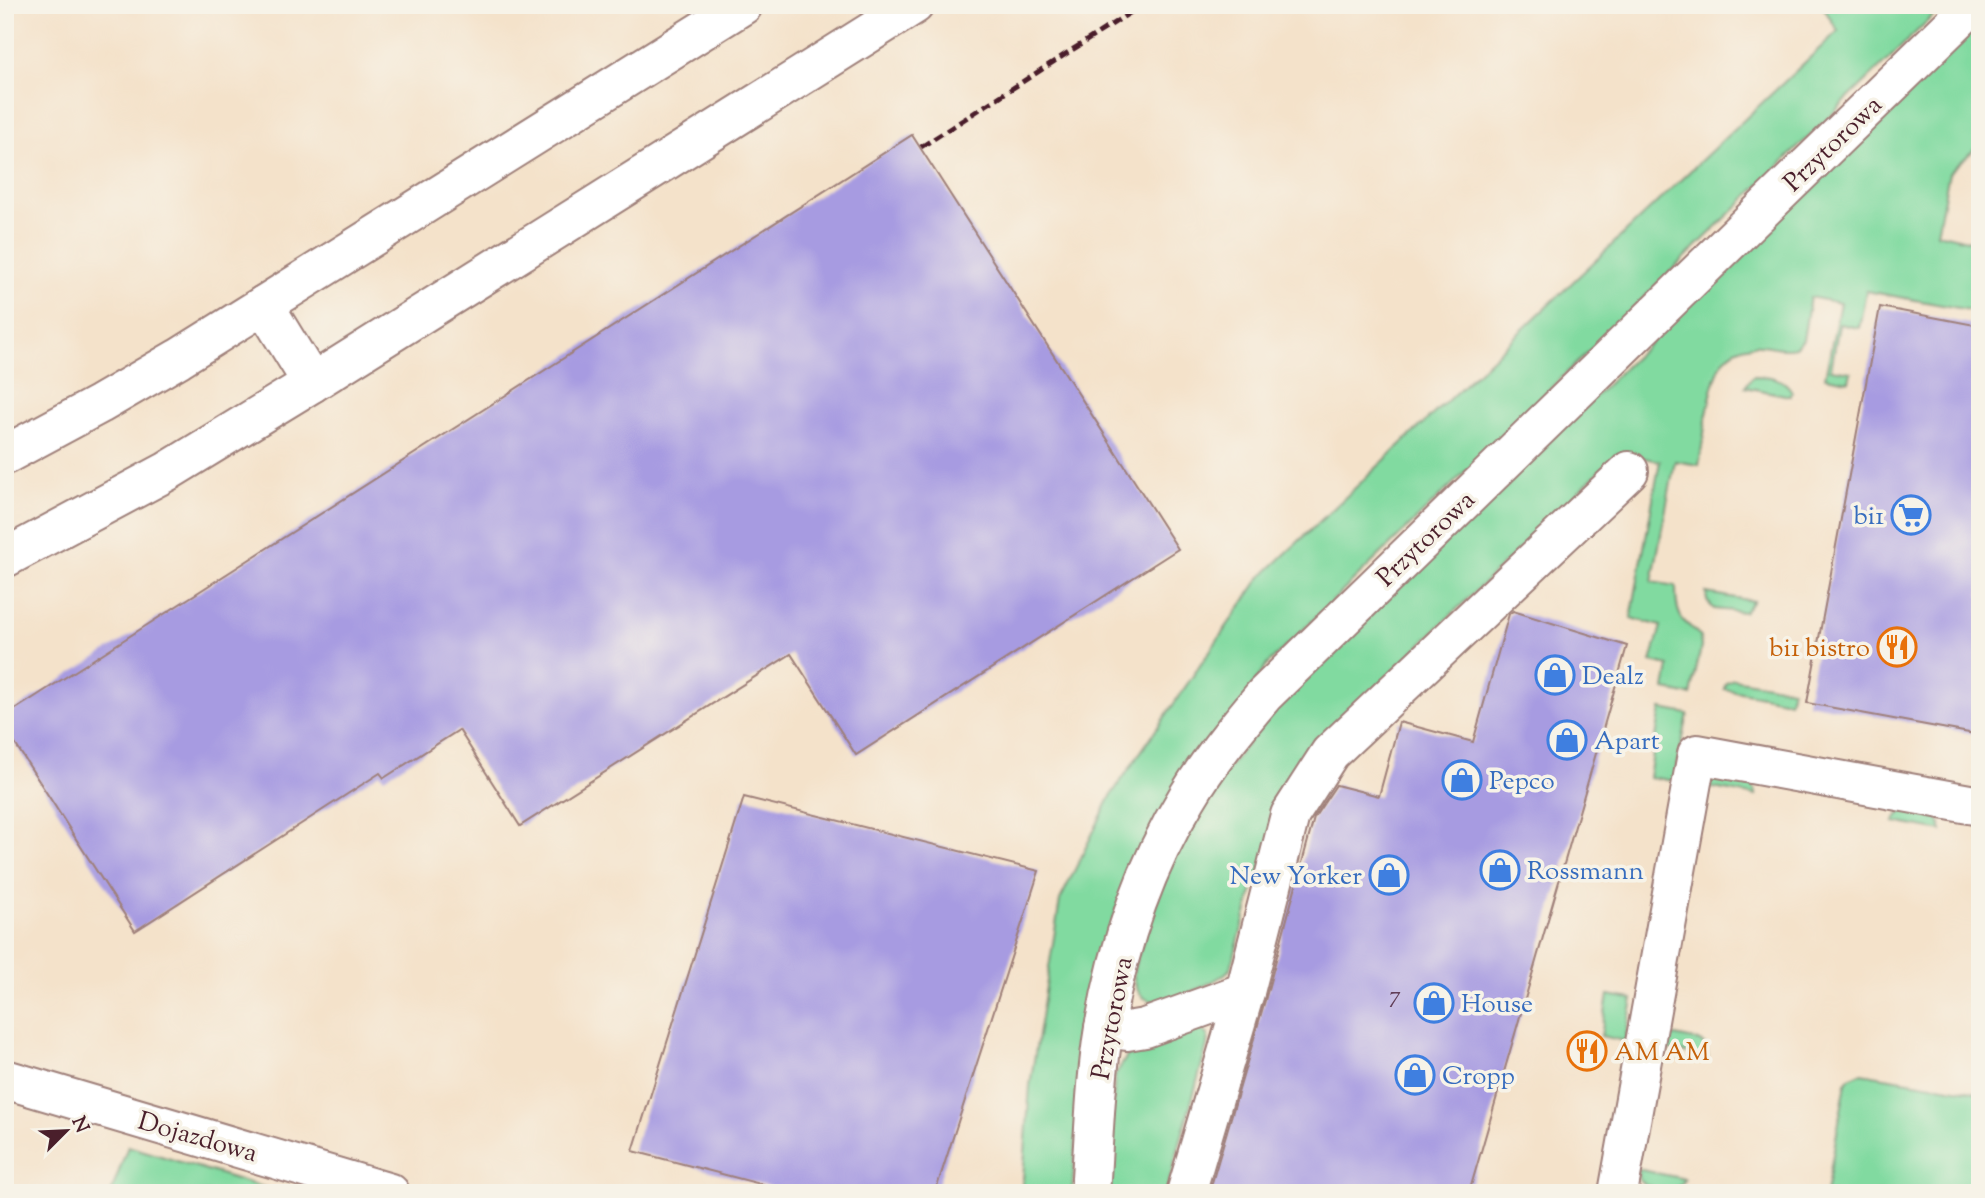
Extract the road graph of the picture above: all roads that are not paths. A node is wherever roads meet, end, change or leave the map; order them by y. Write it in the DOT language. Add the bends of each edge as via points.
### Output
graph roads {
  1 [pos="743,5"];
  2 [pos="914,5"];
  3 [pos="1973,5"];
  4 [pos="264,305"];
  5 [pos="312,383"];
  6 [pos="5,455"];
  7 [pos="1629,471"];
  8 [pos="5,558"];
  9 [pos="1980,806"];
  10 [pos="1245,992"];
  11 [pos="1104,1028"];
  12 [pos="5,1079"];
  13 [pos="390,1193"];
  14 [pos="1090,1193"];
  15 [pos="1186,1193"];
  16 [pos="1618,1193"];
  1 -- 4 [label="street"];
  2 -- 5 [label="street"];
  3 -- 11 [label="street, Przytorowa" via="1234,729 1163,841 1138,902"];
  4 -- 5 [label="street"];
  4 -- 6 [label="street"];
  5 -- 8 [label="street" via="168,471"];
  7 -- 10 [label="street" via="1330,753 1290,815"];
  9 -- 16 [label="street" via="1697,754"];
  10 -- 11 [label="street" via="1145,1028"];
  10 -- 15 [label="street"];
  11 -- 14 [label="street, Przytorowa"];
  12 -- 13 [label="street, Dojazdowa"];
}
